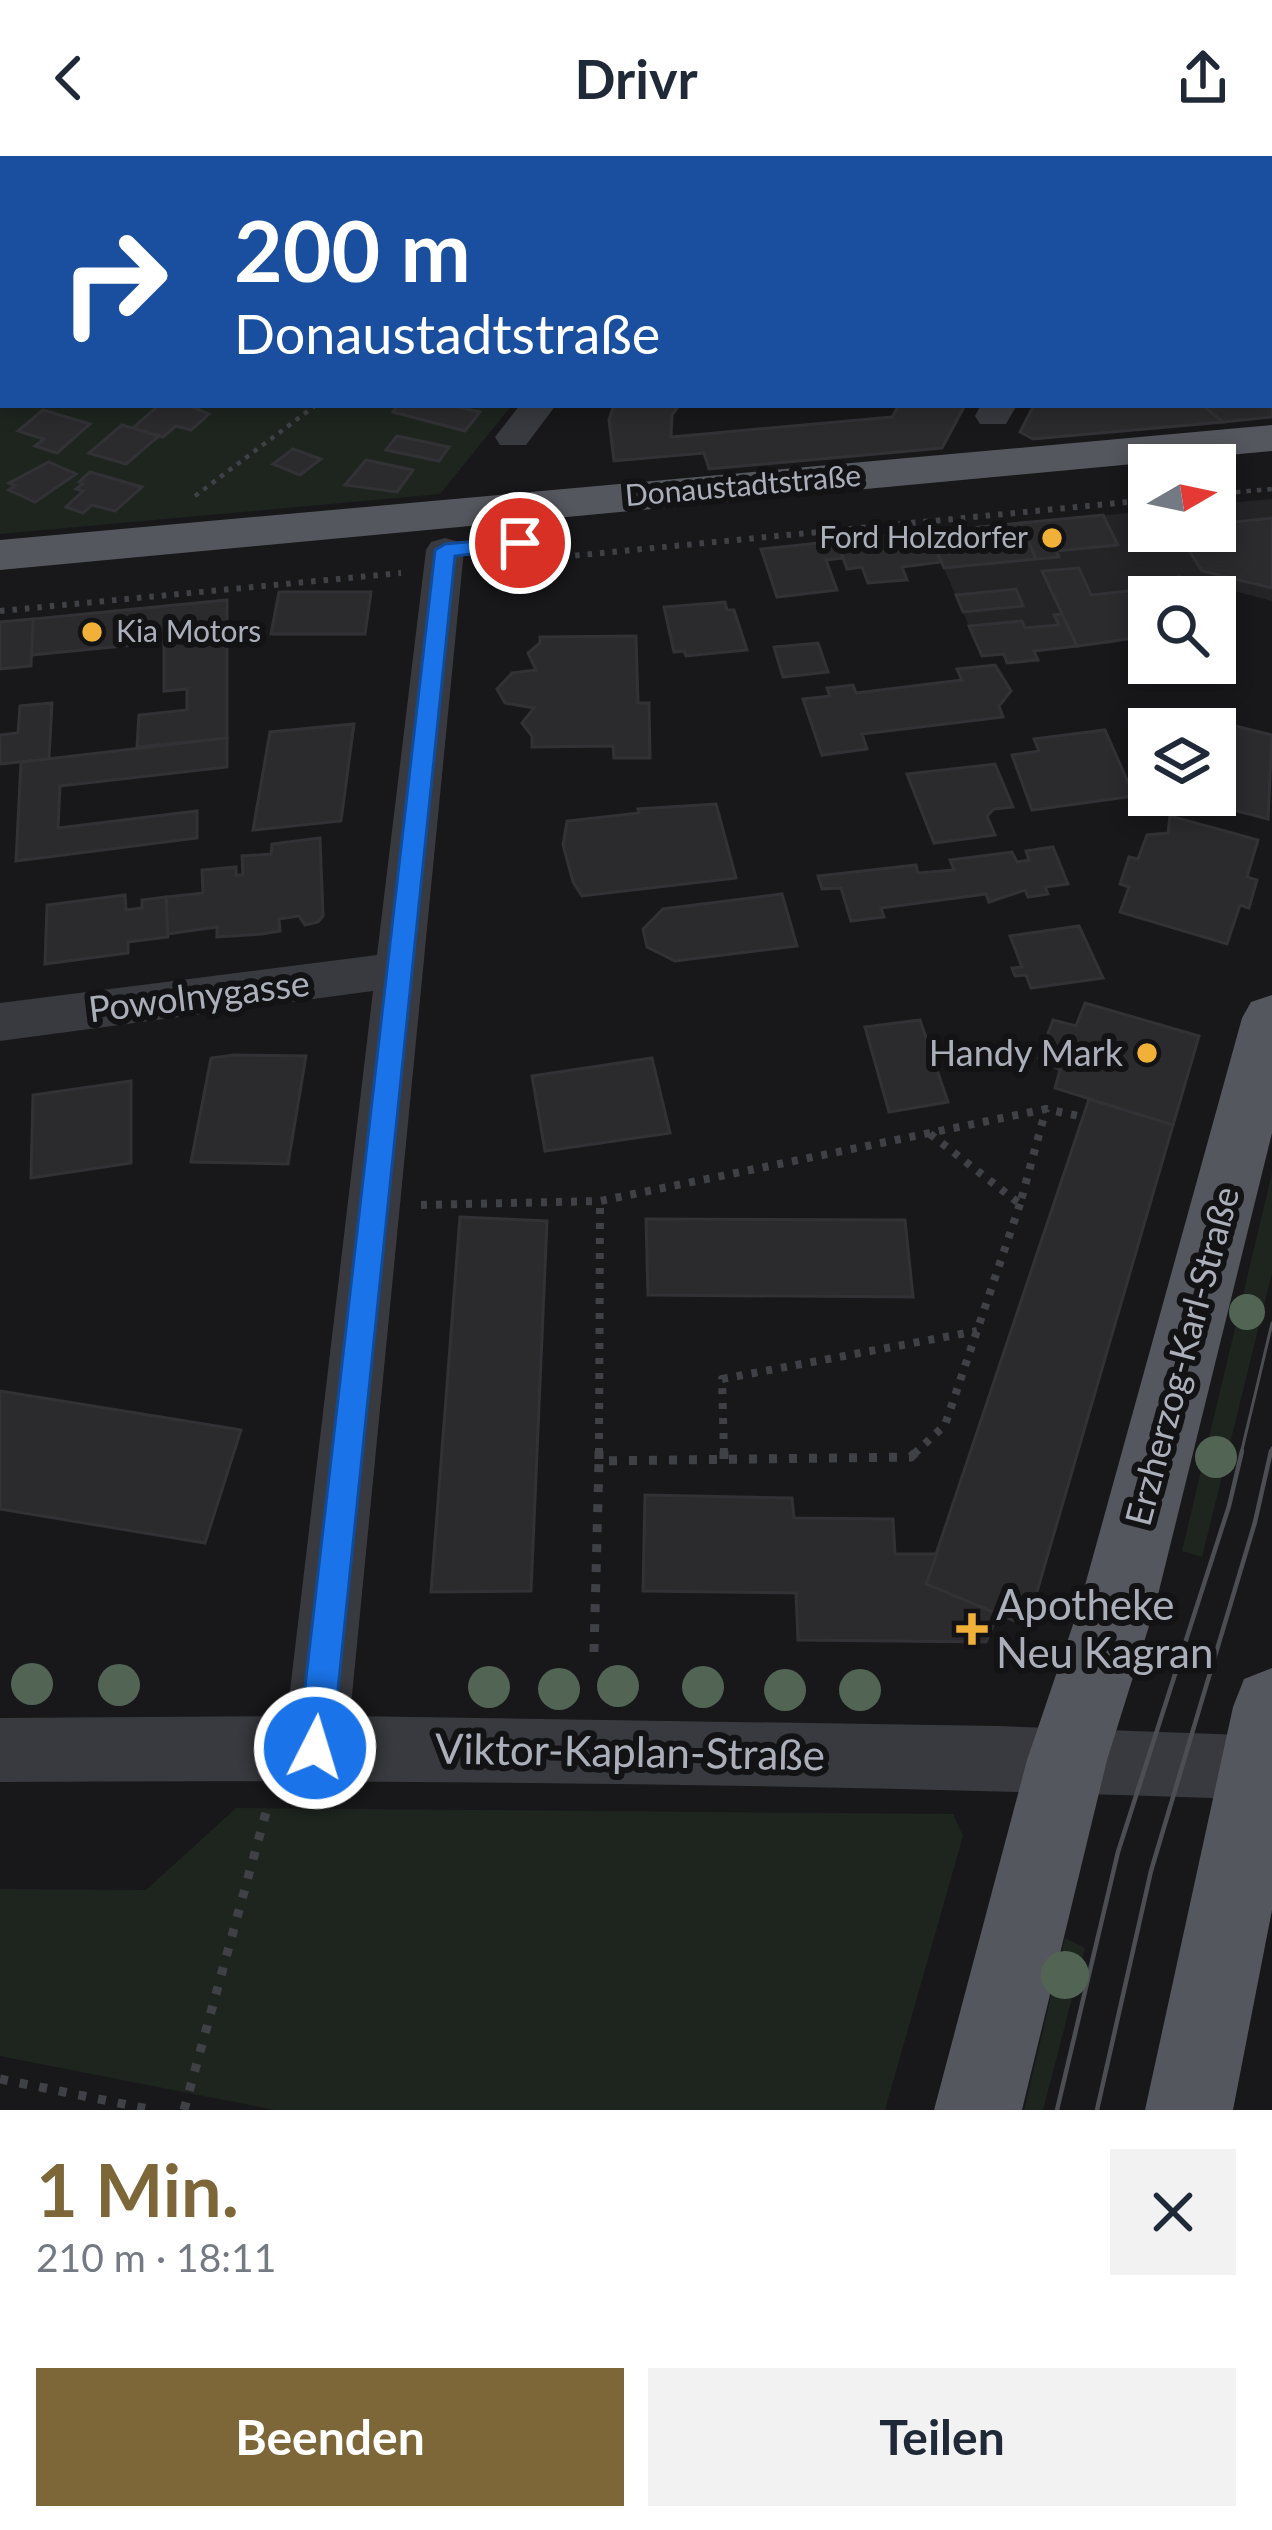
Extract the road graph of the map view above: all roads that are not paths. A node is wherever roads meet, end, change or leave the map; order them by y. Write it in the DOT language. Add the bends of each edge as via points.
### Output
graph roads {
  1 [pos="536,408"];
  2 [pos="513,437"];
  3 [pos="1272,439"];
  4 [pos="1272,472"];
  5 [pos="1236,476"];
  6 [pos="1128,487"];
  7 [pos="0,555"];
  8 [pos="441,563"];
  9 [pos="0,591"];
  10 [pos="399,970"];
  11 [pos="1272,1018"];
  12 [pos="0,1022"];
  13 [pos="315,1748"];
  14 [pos="1268,1748"];
  15 [pos="0,1750"];
  16 [pos="1067,1760"];
  17 [pos="978,2110"];
  18 [pos="1189,2110"];
  1 -- 2 [label="street"];
  3 -- 7 [label="main road, Donaustadtstraße"];
  4 -- 5 [label="main road"];
  6 -- 8 [label="main road, Donaustadtstraße"];
  8 -- 9 [label="main road, Donaustadtstraße"];
  8 -- 10 [label="street"];
  10 -- 12 [label="street, Powolnygasse"];
  10 -- 13 [label="street"];
  11 -- 16 [label="main road, Erzherzog-Karl-Straße" via="1117,1607"];
  13 -- 15 [label="street, Viktor-Kaplan-Straße"];
  13 -- 16 [label="street, Viktor-Kaplan-Straße"];
  14 -- 16 [label="street, Viktor-Kaplan-Straße"];
  14 -- 18 [label="main road"];
  16 -- 17 [label="main road, Erzherzog-Karl-Straße"];
}
